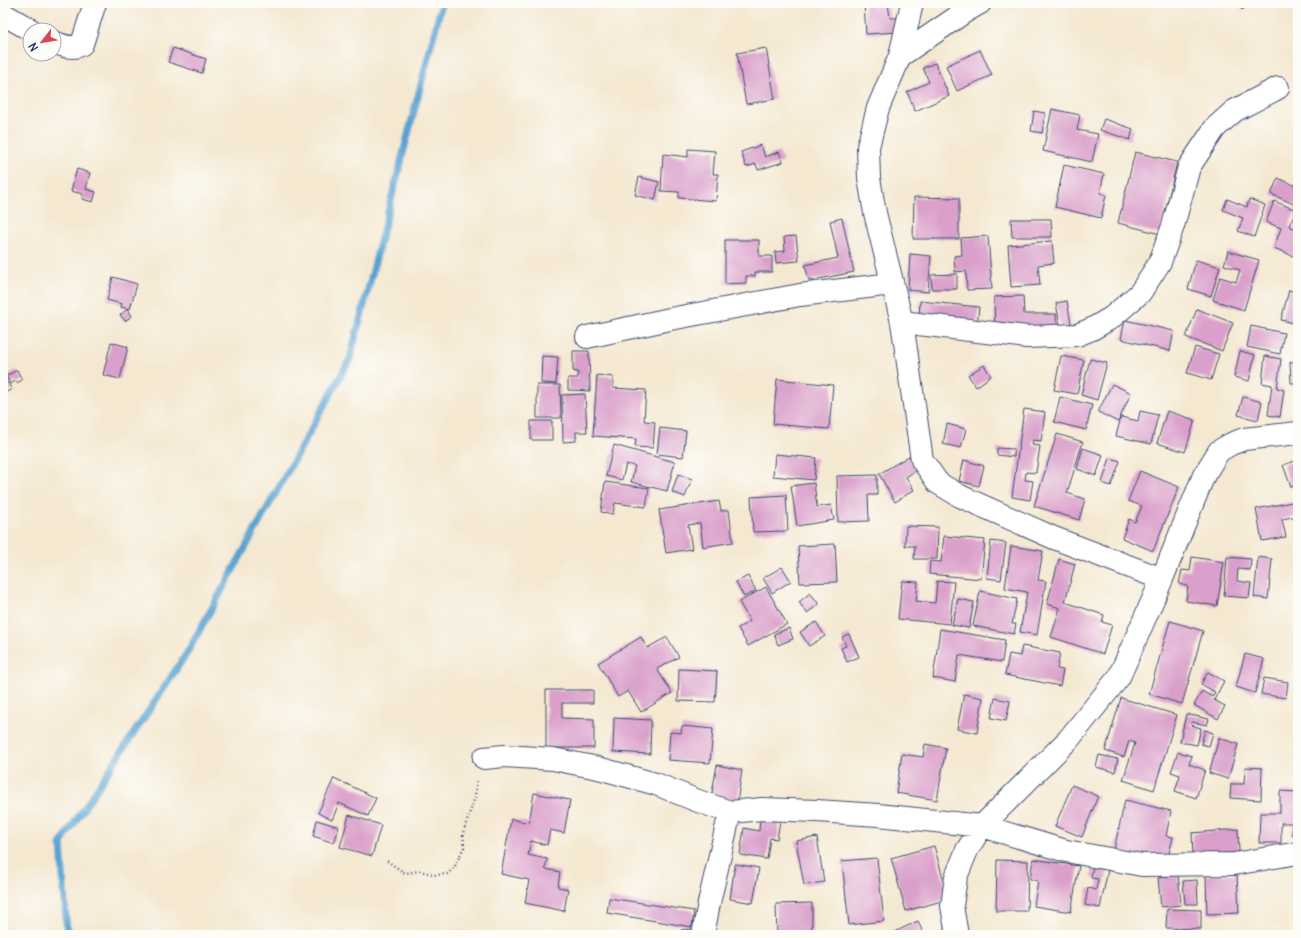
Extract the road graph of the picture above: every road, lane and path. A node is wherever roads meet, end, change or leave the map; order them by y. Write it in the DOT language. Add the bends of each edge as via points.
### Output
graph roads {
  1 [pos="95,3"];
  2 [pos="912,3"];
  3 [pos="980,3"];
  4 [pos="3,14"];
  5 [pos="22,25"];
  6 [pos="62,45"];
  7 [pos="900,56"];
  8 [pos="1278,88"];
  9 [pos="892,284"];
  10 [pos="902,322"];
  11 [pos="587,337"];
  12 [pos="1298,433"];
  13 [pos="1162,579"];
  14 [pos="484,758"];
  15 [pos="730,812"];
  16 [pos="982,826"];
  17 [pos="1298,853"];
  18 [pos="387,861"];
  19 [pos="704,935"];
  20 [pos="957,935"];
  1 -- 6 [label="street" via="82,44 77,47"];
  2 -- 7 [label="street"];
  3 -- 7 [label="street"];
  4 -- 5 [label="street"];
  7 -- 9 [label="street" via="878,108 868,147 869,178 875,213"];
  8 -- 10 [label="street" via="1234,111 1215,128 1189,167 1160,262 1140,293 1111,318 1077,335 1027,337"];
  9 -- 10 [label="street"];
  9 -- 11 [label="street" via="800,295"];
  10 -- 13 [label="street" via="922,460 938,483 960,496 1054,538"];
  12 -- 13 [label="street" via="1244,440 1219,451 1204,475"];
  13 -- 16 [label="street" via="1119,677 1068,740"];
  14 -- 15 [label="street" via="504,756 553,759 598,768 656,784"];
  14 -- 18 [label="path" via="463,833 464,847 448,874 436,875 420,871 405,873"];
  15 -- 16 [label="street" via="762,809 818,811"];
  15 -- 19 [label="street"];
  16 -- 17 [label="street" via="1066,851 1142,865 1234,864"];
  16 -- 20 [label="street" via="967,850 956,878 952,906"];
}
